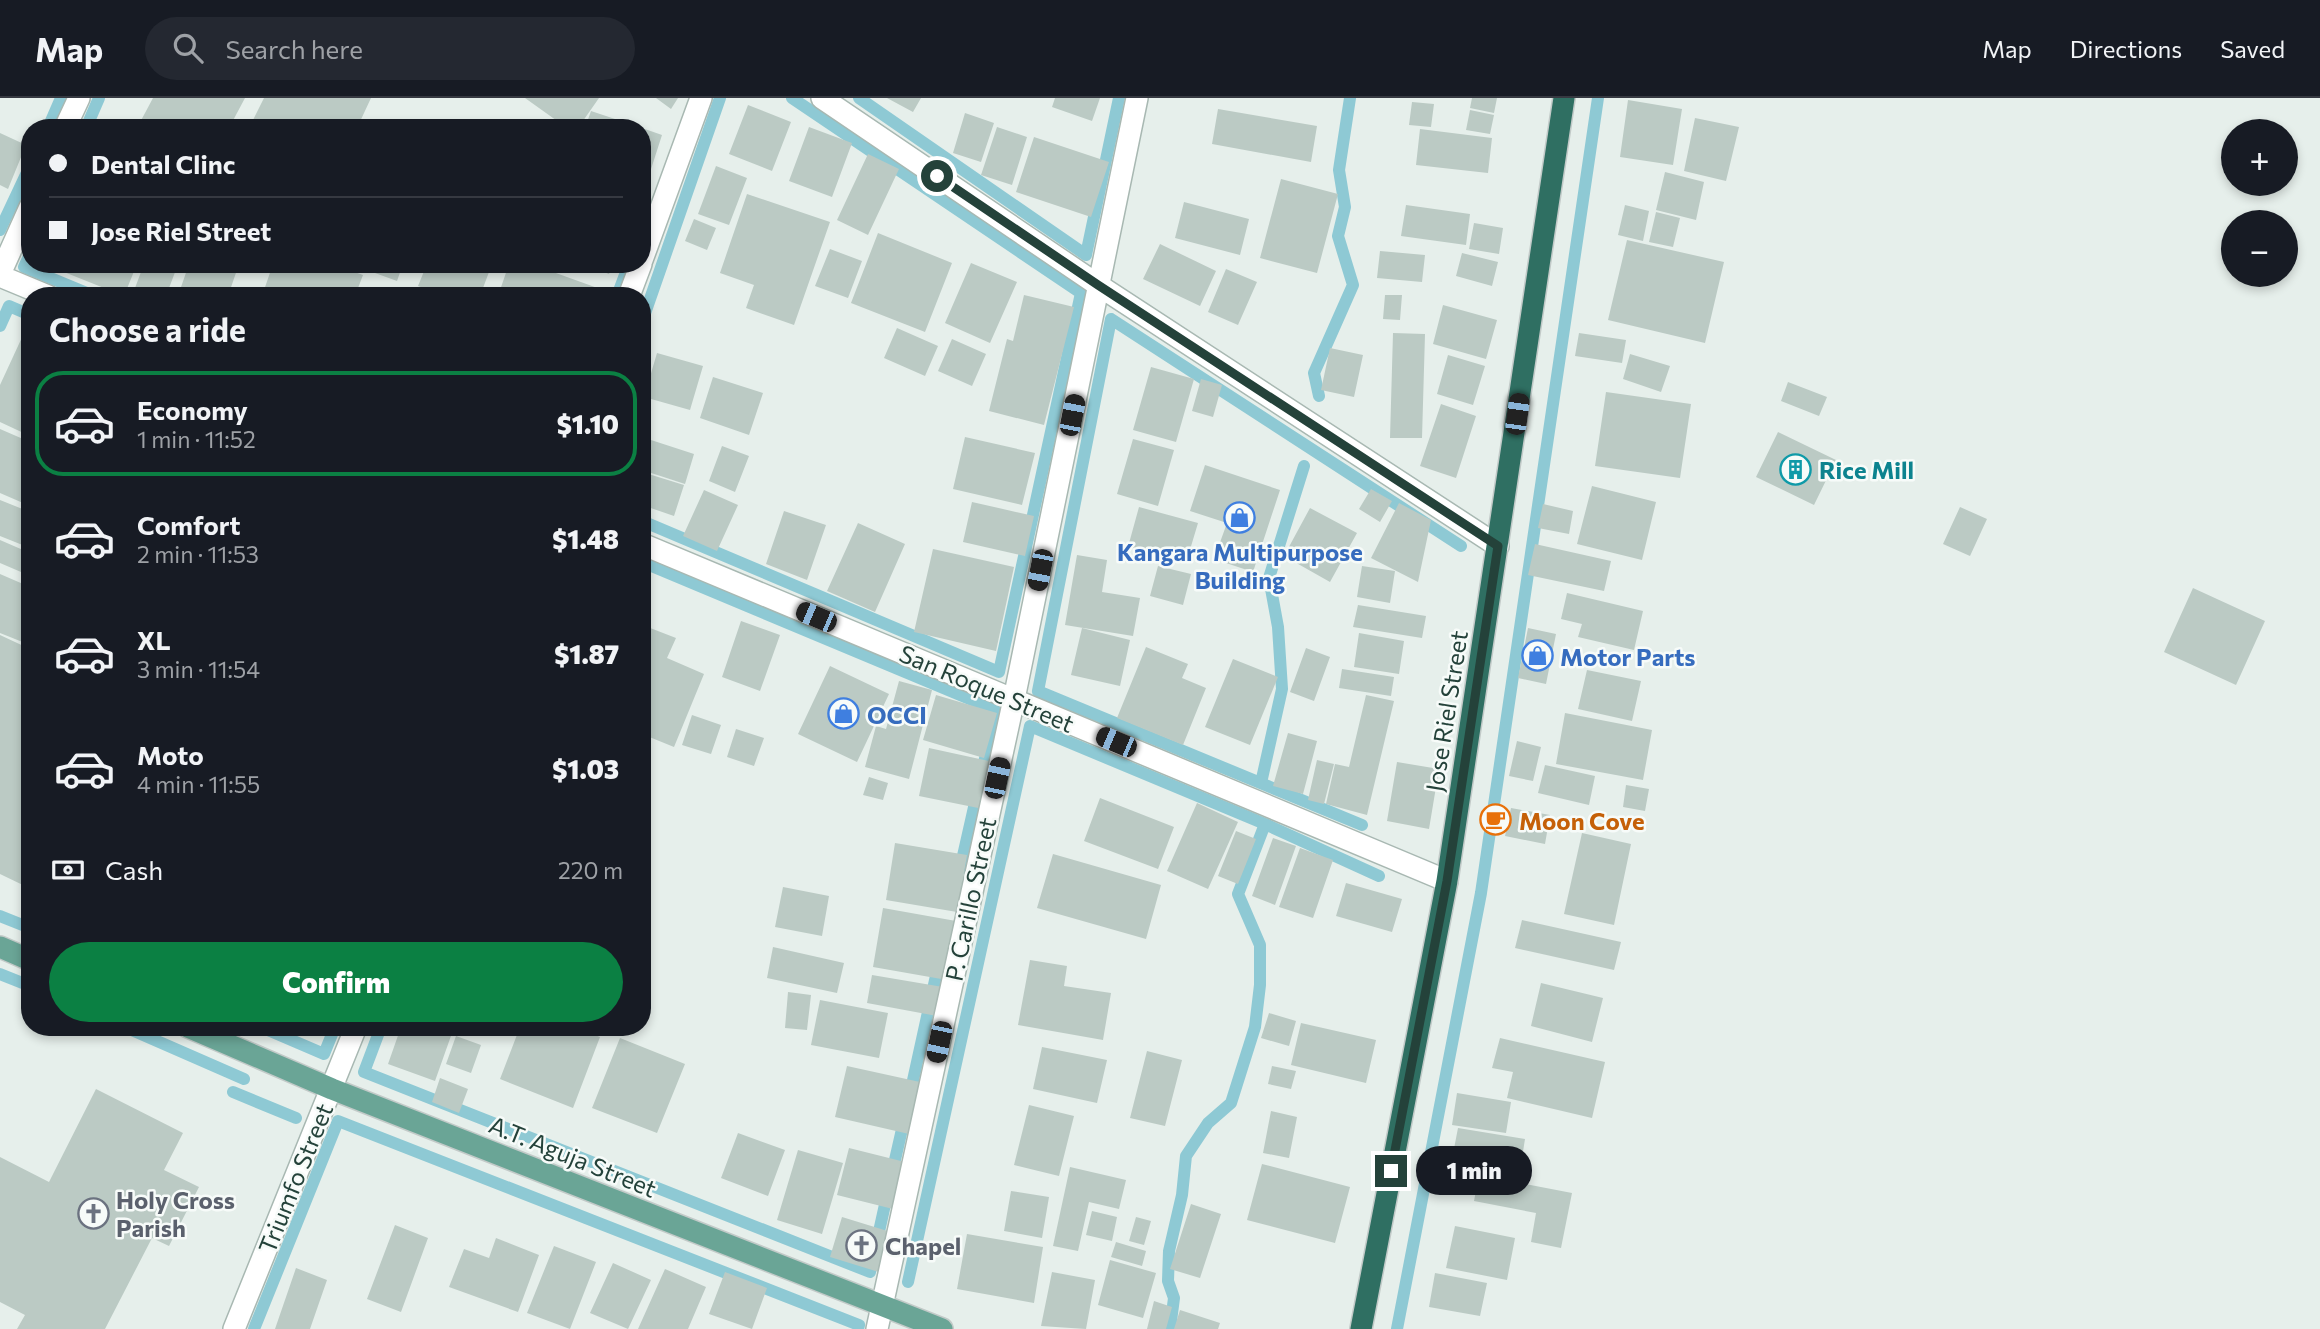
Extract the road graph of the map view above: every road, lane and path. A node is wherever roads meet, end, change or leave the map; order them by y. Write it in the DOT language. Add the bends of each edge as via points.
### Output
graph roads {
  1 [pos="79,98"];
  2 [pos="701,98"];
  3 [pos="822,98"];
  4 [pos="1137,98"];
  5 [pos="1564,98"];
  6 [pos="69,119"];
  7 [pos="21,227"];
  8 [pos="651,235"];
  9 [pos="0,275"];
  10 [pos="1098,285"];
  11 [pos="27,287"];
  12 [pos="1498,546"];
  13 [pos="651,548"];
  14 [pos="1014,699"];
  15 [pos="1447,881"];
  16 [pos="0,947"];
  17 [pos="21,956"];
  18 [pos="209,1036"];
  19 [pos="353,1036"];
  20 [pos="332,1089"];
  21 [pos="881,1305"];
  22 [pos="234,1329"];
  23 [pos="877,1329"];
  24 [pos="942,1329"];
  25 [pos="1361,1329"];
  1 -- 6 [label="street"];
  2 -- 8 [label="street"];
  3 -- 10 [label="street"];
  4 -- 10 [label="street, P. Carillo Street"];
  5 -- 12 [label="highway, Jose Riel Street"];
  7 -- 9 [label="street"];
  9 -- 11 [label="street"];
  10 -- 12 [label="street"];
  10 -- 14 [label="street, P. Carillo Street"];
  12 -- 15 [label="highway, Jose Riel Street"];
  13 -- 14 [label="street, San Roque Street"];
  14 -- 15 [label="street, San Roque Street"];
  14 -- 21 [label="street, P. Carillo Street"];
  15 -- 25 [label="highway, Jose Riel Street"];
  16 -- 17 [label="main road"];
  18 -- 20 [label="main road, A.T. Aguja Street"];
  19 -- 20 [label="street, Triumfo Street"];
  20 -- 21 [label="main road, A.T. Aguja Street"];
  20 -- 22 [label="street, Triumfo Street"];
  21 -- 23 [label="street, P. Carillo Street"];
  21 -- 24 [label="main road, A.T. Aguja Street"];
}
